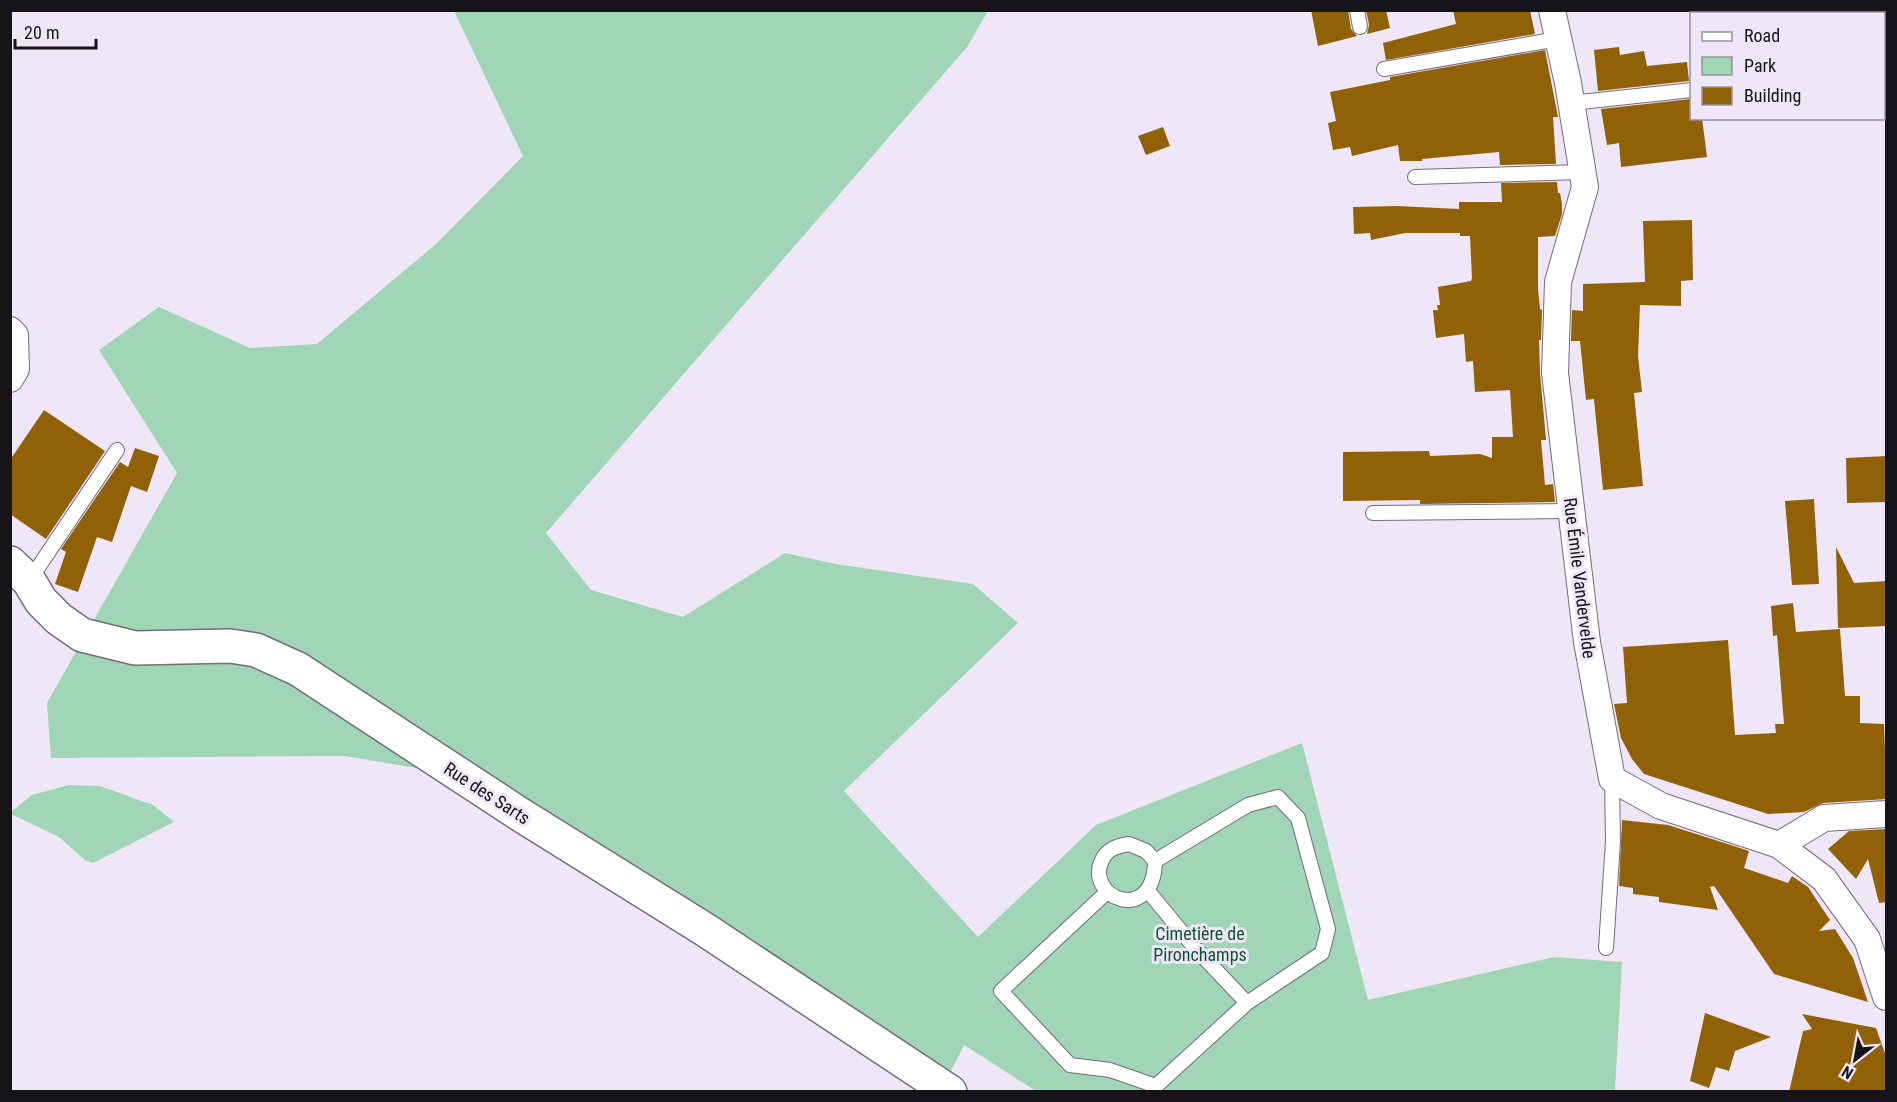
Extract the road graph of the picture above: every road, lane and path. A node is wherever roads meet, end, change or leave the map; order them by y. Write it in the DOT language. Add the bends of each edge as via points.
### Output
graph roads {
  1 [pos="1357,10"];
  2 [pos="1552,10"];
  3 [pos="1360,27"];
  4 [pos="1558,39"];
  5 [pos="1384,69"];
  6 [pos="1690,90"];
  7 [pos="1571,103"];
  8 [pos="1582,172"];
  9 [pos="1415,177"];
  10 [pos="10,330"];
  11 [pos="10,379"];
  12 [pos="117,450"];
  13 [pos="1572,511"];
  14 [pos="1373,513"];
  15 [pos="20,572"];
  16 [pos="1612,779"];
  17 [pos="1887,814"];
  18 [pos="1779,845"];
  19 [pos="1155,861"];
  20 [pos="1148,891"];
  21 [pos="1107,892"];
  22 [pos="1606,948"];
  23 [pos="1887,997"];
  24 [pos="1247,1003"];
  25 [pos="1155,1089"];
  26 [pos="950,1092"];
  1 -- 3 [label="lane"];
  2 -- 4 [label="street, Rue Émile Vandervelde"];
  4 -- 5 [label="lane"];
  4 -- 7 [label="street, Rue Émile Vandervelde"];
  6 -- 7 [label="lane"];
  7 -- 8 [label="street, Rue Émile Vandervelde"];
  8 -- 9 [label="lane"];
  8 -- 13 [label="street, Rue Émile Vandervelde" via="1585,187 1558,282 1556,374"];
  10 -- 11 [label="street" via="15,335 16,369"];
  12 -- 15 [label="lane"];
  13 -- 14 [label="lane"];
  13 -- 16 [label="street, Rue Émile Vandervelde" via="1587,642"];
  15 -- 26 [label="street, Rue des Sarts" via="47,607 82,635 135,648 230,646 256,650 298,669"];
  16 -- 18 [label="street" via="1661,806"];
  16 -- 22 [label="lane" via="1613,841"];
  17 -- 18 [label="street" via="1824,818"];
  18 -- 23 [label="street" via="1824,879 1867,939"];
  19 -- 20 [label="lane" via="1153,883"];
  19 -- 21 [label="lane" via="1146,851 1129,844 1111,849 1104,856 1099,875"];
  19 -- 24 [label="lane" via="1248,806 1278,797 1298,818 1328,929 1322,953"];
  20 -- 21 [label="lane" via="1131,900"];
  20 -- 24 [label="lane"];
  21 -- 25 [label="lane" via="1002,991 1070,1065 1110,1070"];
  24 -- 25 [label="lane"];
}
